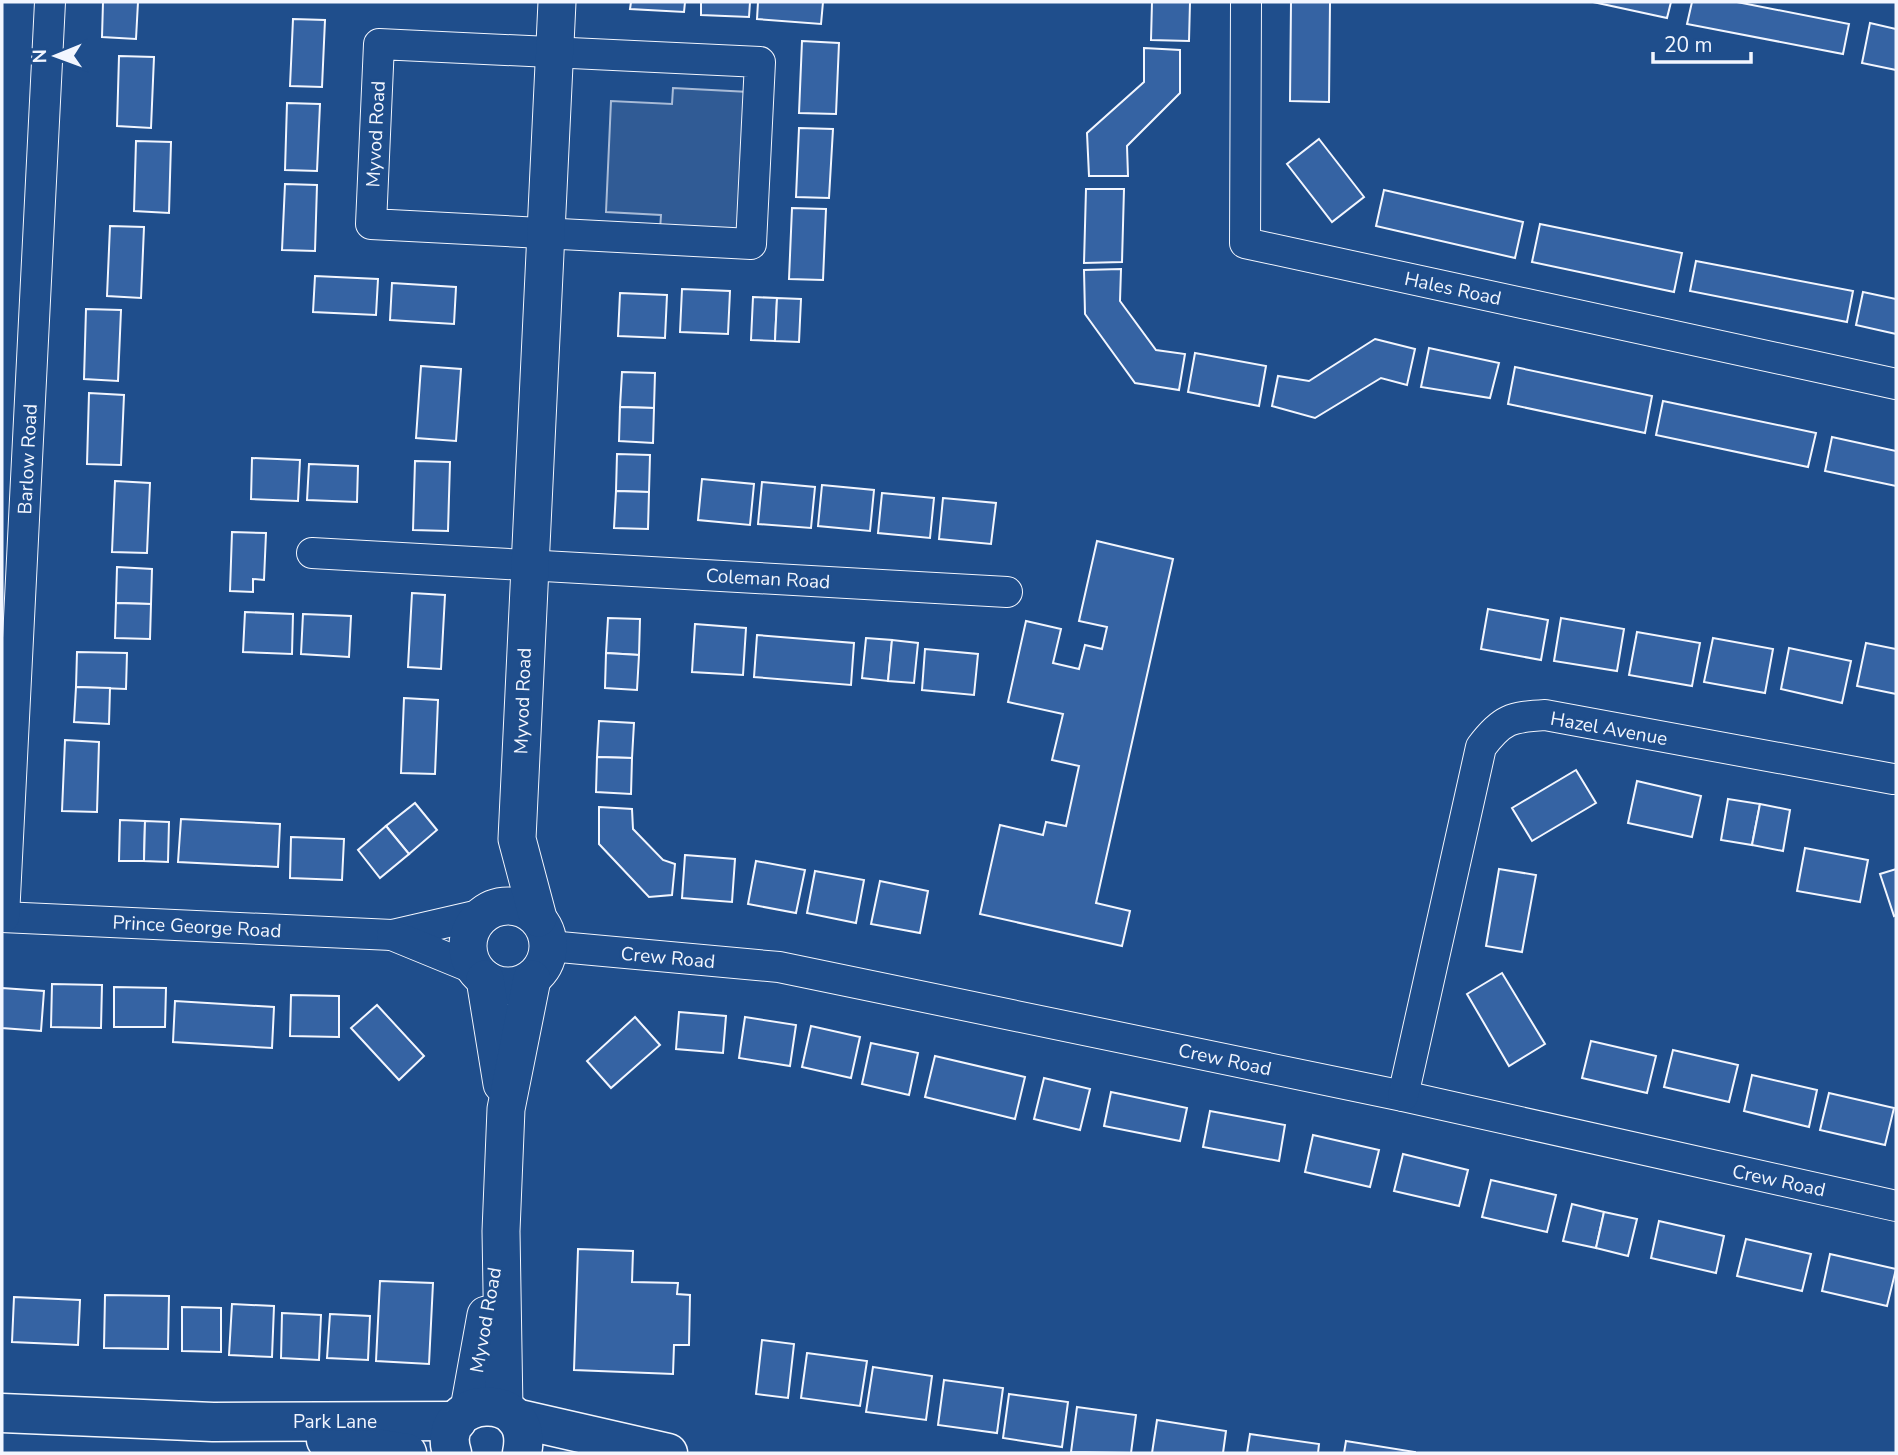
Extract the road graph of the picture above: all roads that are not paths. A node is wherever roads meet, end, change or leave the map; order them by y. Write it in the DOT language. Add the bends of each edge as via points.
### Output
graph roads {
  1 [pos="50,2"];
  2 [pos="557,2"];
  3 [pos="1246,2"];
  4 [pos="555,52"];
  5 [pos="546,235"];
  6 [pos="1896,384"];
  7 [pos="312,552"];
  8 [pos="528,564"];
  9 [pos="1007,592"];
  10 [pos="1893,779"];
  11 [pos="517,839"];
  12 [pos="487,911"];
  13 [pos="3,917"];
  14 [pos="544,932"];
  15 [pos="392,935"];
  16 [pos="480,974"];
  17 [pos="532,979"];
  18 [pos="1403,1096"];
  19 [pos="506,1109"];
  20 [pos="1896,1206"];
  21 [pos="2,1413"];
  22 [pos="213,1422"];
  23 [pos="487,1427"];
  24 [pos="407,1453"];
  25 [pos="668,1453"];
  1 -- 13 [label="street, Barlow Road"];
  2 -- 4 [label="street, Myvod Road"];
  3 -- 6 [label="street, Hales Road" via="1245,243"];
  4 -- 5 [label="street, Myvod Road"];
  4 -- 5 [label="street, Myvod Road" via="379,44 370,224"];
  4 -- 5 [label="street" via="760,62 753,205 751,244"];
  5 -- 8 [label="street, Myvod Road"];
  7 -- 8 [label="street"];
  8 -- 9 [label="street, Coleman Road"];
  8 -- 11 [label="street, Myvod Road"];
  10 -- 18 [label="street, Hazel Avenue" via="1545,715 1514,717 1496,728 1481,747"];
  11 -- 12 [label="street, Myvod Road"];
  11 -- 14 [label="street, Myvod Road"];
  12 -- 14 [label="street" via="519,906"];
  12 -- 15 [label="street, Prince George Road"];
  12 -- 16 [label="street" via="468,939 469,954"];
  13 -- 15 [label="street, Prince George Road"];
  14 -- 17 [label="street" via="546,959"];
  14 -- 18 [label="street, Crew Road" via="779,967"];
  15 -- 16 [label="street, Prince George Road"];
  16 -- 17 [label="street" via="502,986"];
  16 -- 19 [label="street, Myvod Road"];
  17 -- 19 [label="street, Myvod Road"];
  18 -- 20 [label="street, Crew Road"];
  19 -- 23 [label="street, Myvod Road"];
  21 -- 22 [label="main road, Park Lane"];
  22 -- 23 [label="main road, Park Lane"];
  22 -- 24 [label="main road, Park Lane"];
  23 -- 25 [label="main road, Park Lane"];
}
